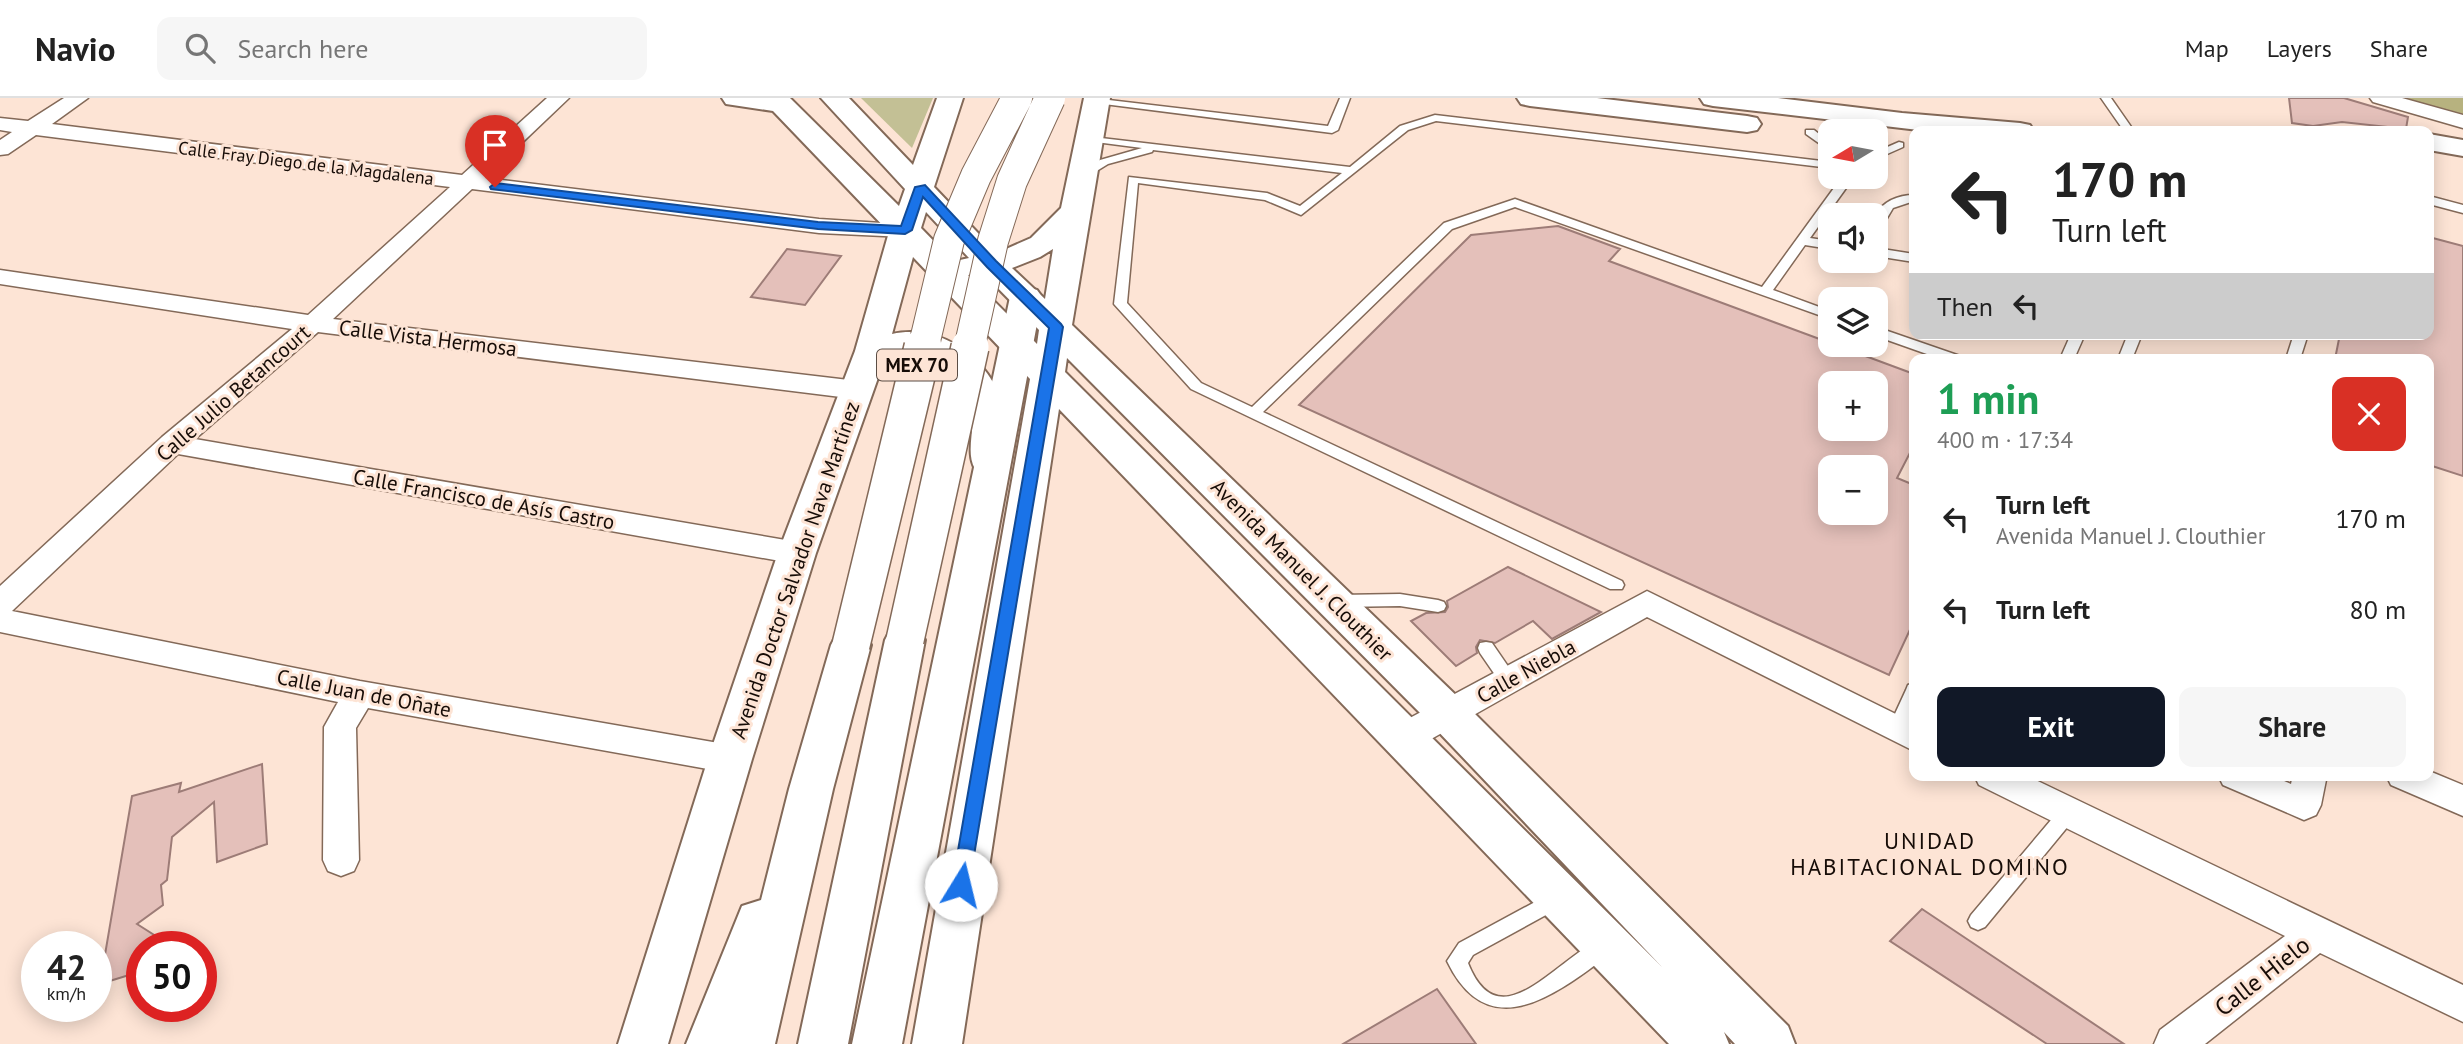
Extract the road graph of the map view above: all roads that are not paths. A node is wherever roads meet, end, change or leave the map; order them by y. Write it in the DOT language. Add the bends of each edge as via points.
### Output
graph roads {
  1 [pos="78,98"];
  2 [pos="559,98"];
  3 [pos="735,98"];
  4 [pos="834,98"];
  5 [pos="950,98"];
  6 [pos="1017,98"];
  7 [pos="1050,98"];
  8 [pos="1345,98"];
  9 [pos="1530,98"];
  10 [pos="1713,98"];
  11 [pos="2106,98"];
  12 [pos="2380,98"];
  13 [pos="1096,99"];
  14 [pos="777,101"];
  15 [pos="2463,122"];
  16 [pos="0,124"];
  17 [pos="1961,126"];
  18 [pos="2126,126"];
  19 [pos="33,128"];
  20 [pos="1818,137"];
  21 [pos="1088,138"];
  22 [pos="2434,143"];
  23 [pos="2463,148"];
  24 [pos="0,149"];
  25 [pos="1175,149"];
  26 [pos="1818,164"];
  27 [pos="2434,169"];
  28 [pos="2463,170"];
  29 [pos="1352,171"];
  30 [pos="1081,177"];
  31 [pos="468,183"];
  32 [pos="921,187"];
  33 [pos="1840,189"];
  34 [pos="2434,192"];
  35 [pos="1909,198"];
  36 [pos="2463,200"];
  37 [pos="2434,201"];
  38 [pos="1888,205"];
  39 [pos="2463,209"];
  40 [pos="1075,210"];
  41 [pos="905,230"];
  42 [pos="1804,241"];
  43 [pos="1818,243"];
  44 [pos="1888,254"];
  45 [pos="1909,257"];
  46 [pos="991,264"];
  47 [pos="943,271"];
  48 [pos="0,277"];
  49 [pos="1765,292"];
  50 [pos="1026,297"];
  51 [pos="1818,311"];
  52 [pos="313,324"];
  53 [pos="1056,327"];
  54 [pos="1888,335"];
  55 [pos="1017,343"];
  56 [pos="871,351"];
  57 [pos="1941,354"];
  58 [pos="1048,376"];
  59 [pos="857,390"];
  60 [pos="1254,413"];
  61 [pos="172,444"];
  62 [pos="987,483"];
  63 [pos="797,553"];
  64 [pos="1616,585"];
  65 [pos="1334,601"];
  66 [pos="0,604"];
  67 [pos="1438,606"];
  68 [pos="0,620"];
  69 [pos="1486,648"];
  70 [pos="1508,680"];
  71 [pos="360,694"];
  72 [pos="1448,714"];
  73 [pos="1906,733"];
  74 [pos="1405,737"];
  75 [pos="730,759"];
  76 [pos="2003,781"];
  77 [pos="2249,781"];
  78 [pos="2309,781"];
  79 [pos="2417,781"];
  80 [pos="811,789"];
  81 [pos="2463,801"];
  82 [pos="2068,813"];
  83 [pos="965,858"];
  84 [pos="341,860"];
  85 [pos="1561,897"];
  86 [pos="1978,921"];
  87 [pos="899,934"];
  88 [pos="2316,934"];
  89 [pos="1607,945"];
  90 [pos="2463,1004"];
  91 [pos="643,1044"];
  92 [pos="711,1044"];
  93 [pos="750,1044"];
  94 [pos="823,1044"];
  95 [pos="877,1044"];
  96 [pos="937,1044"];
  97 [pos="1704,1044"];
  98 [pos="1770,1044"];
  99 [pos="2174,1044"];
  1 -- 19 [label="street"];
  2 -- 31 [label="street, Calle Julio Betancourt"];
  3 -- 14 [label="main road"];
  4 -- 32 [label="main road, Avenida Manuel J. Clouthier"];
  5 -- 32 [label="main road, Avenida Doctor Salvador Nava Martínez"];
  6 -- 80 [label="main road, MEX 70, bridge" via="949,240 851,645"];
  7 -- 94 [label="main road, MEX 70, bridge" via="1012,181 993,241"];
  8 -- 13 [label="lane" via="1332,130"];
  9 -- 20 [label="main road"];
  10 -- 17 [label="main road"];
  11 -- 18 [label="lane"];
  12 -- 15 [label="street"];
  13 -- 21 [label="main road"];
  14 -- 41 [label="main road, Avenida Manuel J. Clouthier"];
  16 -- 19 [label="street, Calle Fray Diego de la Magdalena"];
  19 -- 24 [label="street"];
  19 -- 31 [label="street, Calle Fray Diego de la Magdalena"];
  21 -- 25 [label="lane"];
  21 -- 30 [label="main road"];
  22 -- 23 [label="main road"];
  25 -- 29 [label="lane"];
  25 -- 30 [label="lane" via="1122,155"];
  26 -- 29 [label="lane" via="1435,118 1405,128"];
  27 -- 28 [label="main road"];
  29 -- 60 [label="lane" via="1301,211 1267,197 1133,179 1120,304 1196,386"];
  30 -- 40 [label="main road"];
  31 -- 41 [label="street, Calle Fray Diego de la Magdalena" via="818,226"];
  31 -- 52 [label="street, Calle Julio Betancourt"];
  32 -- 41 [label="main road, Avenida Doctor Salvador Nava Martínez"];
  32 -- 46 [label="main road, Avenida Manuel J. Clouthier"];
  33 -- 42 [label="lane"];
  34 -- 36 [label="lane"];
  35 -- 38 [label="lane"];
  37 -- 39 [label="lane"];
  40 -- 46 [label="main road" via="1042,246"];
  40 -- 53 [label="main road"];
  41 -- 47 [label="main road, Avenida Manuel J. Clouthier"];
  41 -- 56 [label="main road, Avenida Doctor Salvador Nava Martínez"];
  42 -- 43 [label="lane"];
  42 -- 49 [label="lane"];
  44 -- 45 [label="lane"];
  46 -- 47 [label="main road"];
  46 -- 50 [label="main road, Avenida Manuel J. Clouthier"];
  47 -- 55 [label="main road, Avenida Manuel J. Clouthier"];
  48 -- 52 [label="street, Calle Vista Hermosa"];
  49 -- 51 [label="lane"];
  49 -- 60 [label="lane" via="1515,203 1448,226"];
  50 -- 53 [label="main road, Avenida Manuel J. Clouthier"];
  50 -- 55 [label="main road"];
  52 -- 59 [label="street, Calle Vista Hermosa"];
  52 -- 61 [label="street, Calle Julio Betancourt"];
  53 -- 58 [label="main road"];
  53 -- 65 [label="main road, Avenida Manuel J. Clouthier"];
  54 -- 57 [label="lane"];
  55 -- 58 [label="main road, Avenida Manuel J. Clouthier"];
  55 -- 62 [label="main road"];
  56 -- 59 [label="main road, Avenida Doctor Salvador Nava Martínez"];
  56 -- 62 [label="main road" via="897,342 929,344 951,356 976,382 989,413"];
  58 -- 74 [label="main road, Avenida Manuel J. Clouthier"];
  58 -- 83 [label="main road"];
  59 -- 63 [label="main road, Avenida Doctor Salvador Nava Martínez"];
  60 -- 64 [label="lane"];
  61 -- 63 [label="street, Calle Francisco de Asís Castro"];
  61 -- 66 [label="street, Calle Julio Betancourt"];
  62 -- 87 [label="main road"];
  63 -- 75 [label="main road, Avenida Doctor Salvador Nava Martínez"];
  65 -- 67 [label="lane" via="1400,600"];
  65 -- 72 [label="main road, Avenida Manuel J. Clouthier"];
  68 -- 71 [label="street, Calle Juan de Oñate"];
  69 -- 70 [label="lane"];
  70 -- 72 [label="street, Calle Niebla"];
  70 -- 73 [label="street, Calle Niebla" via="1647,603"];
  71 -- 75 [label="street, Calle Juan de Oñate"];
  71 -- 84 [label="street" via="340,727"];
  72 -- 74 [label="street, Calle Niebla"];
  72 -- 98 [label="main road, Avenida Manuel J. Clouthier"];
  74 -- 85 [label="main road, Avenida Manuel J. Clouthier"];
  75 -- 91 [label="main road, Avenida Doctor Salvador Nava Martínez"];
  76 -- 82 [label="street"];
  77 -- 78 [label="street" via="2304,805"];
  79 -- 81 [label="street"];
  80 -- 92 [label="main road"];
  80 -- 93 [label="main road, MEX 70"];
  82 -- 86 [label="lane"];
  82 -- 88 [label="street"];
  83 -- 87 [label="main road"];
  83 -- 96 [label="main road"];
  85 -- 89 [label="main road, Avenida Manuel J. Clouthier"];
  85 -- 89 [label="lane" via="1466,949 1457,961 1479,1003 1496,1013 1521,1010"];
  87 -- 95 [label="main road"];
  88 -- 90 [label="street"];
  88 -- 99 [label="street, Calle Hielo"];
  89 -- 97 [label="main road, Avenida Manuel J. Clouthier"];
}
